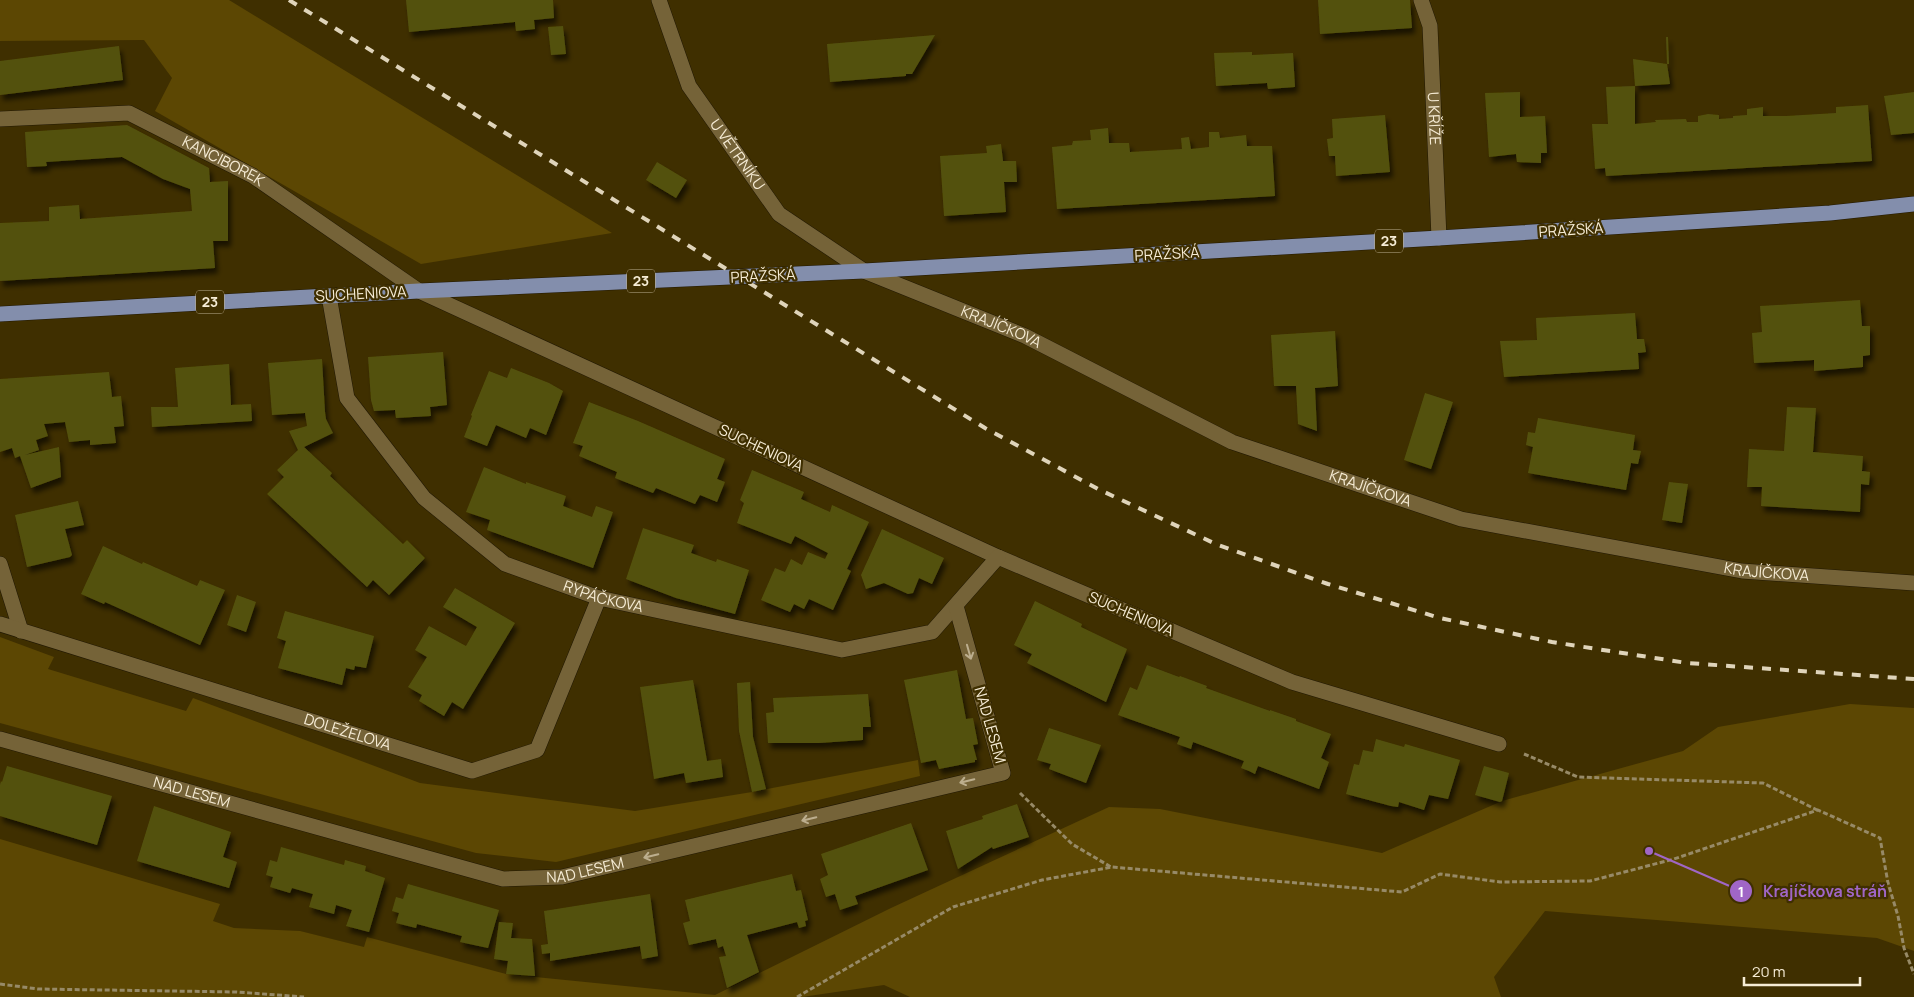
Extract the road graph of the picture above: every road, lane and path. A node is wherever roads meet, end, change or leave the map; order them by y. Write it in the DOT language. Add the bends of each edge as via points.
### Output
graph roads {
  1 [pos="659,0"];
  2 [pos="1421,0"];
  3 [pos="0,120"];
  4 [pos="1914,204"];
  5 [pos="1438,238"];
  6 [pos="864,271"];
  7 [pos="419,291"];
  8 [pos="329,296"];
  9 [pos="0,314"];
  10 [pos="998,557"];
  11 [pos="0,564"];
  12 [pos="1914,583"];
  13 [pos="599,598"];
  14 [pos="956,606"];
  15 [pos="0,624"];
  16 [pos="20,632"];
  17 [pos="0,739"];
  18 [pos="1499,744"];
  19 [pos="1003,773"];
  20 [pos="1818,810"];
  21 [pos="1112,867"];
  22 [pos="1914,974"];
  23 [pos="0,984"];
  24 [pos="304,997"];
  25 [pos="797,997"];
  1 -- 6 [label="street, U VĚTRNÍKU" via="689,86 779,214"];
  2 -- 5 [label="street, U KŘÍŽE" via="1430,26"];
  3 -- 7 [label="street, KANCIBOREK" via="130,113 253,176"];
  4 -- 5 [label="main road, PRAŽSKÁ / 23" via="1830,214"];
  5 -- 6 [label="main road, PRAŽSKÁ / 23"];
  6 -- 7 [label="main road, PRAŽSKÁ / 23"];
  6 -- 12 [label="street, KRAJÍČKOVA" via="1025,336 1232,442 1461,519 1742,572"];
  7 -- 8 [label="main road, SUCHENIOVA / 23"];
  7 -- 10 [label="street, SUCHENIOVA"];
  8 -- 9 [label="main road, SUCHENIOVA / 23"];
  8 -- 13 [label="street, RYPÁČKOVA" via="347,398 424,498 505,564"];
  10 -- 14 [label="street, RYPÁČKOVA"];
  10 -- 18 [label="street, SUCHENIOVA" via="1292,682"];
  11 -- 16 [label="street"];
  13 -- 14 [label="street, RYPÁČKOVA" via="842,650 932,632"];
  13 -- 16 [label="street, DOLEŽELOVA" via="537,750 472,771"];
  14 -- 19 [label="street, NAD LESEM, one-way"];
  15 -- 16 [label="street, DOLEŽELOVA"];
  19 -- 17 [label="street, NAD LESEM, one-way" via="562,877 504,879"];
  18 -- 20 [label="path" via="1578,777 1763,783"];
  19 -- 21 [label="path" via="1026,801 1072,844"];
  20 -- 21 [label="path" via="1674,860 1590,881 1500,882 1440,874 1402,892"];
  20 -- 22 [label="path" via="1880,838 1904,948"];
  21 -- 25 [label="path" via="1042,880 954,907"];
  23 -- 24 [label="path" via="38,989 237,992"];
}
